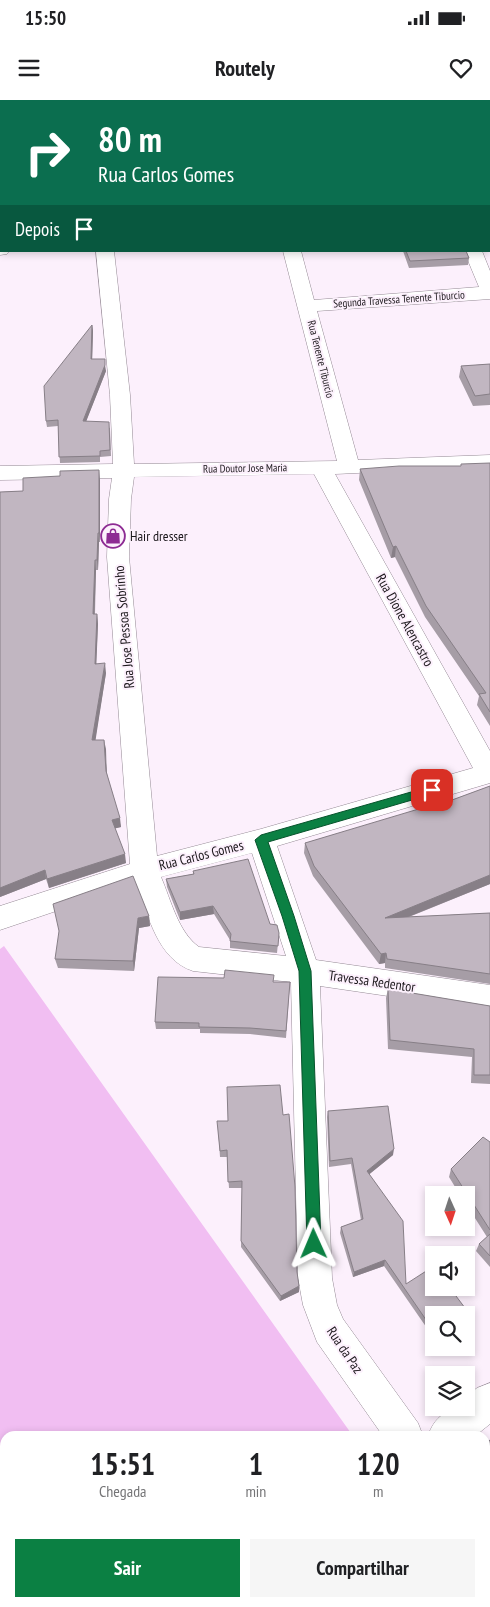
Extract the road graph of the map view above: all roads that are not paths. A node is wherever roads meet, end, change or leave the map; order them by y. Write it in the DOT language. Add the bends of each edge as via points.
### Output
graph roads {
  1 [pos="104,252"];
  2 [pos="292,252"];
  3 [pos="473,252"];
  4 [pos="490,292"];
  5 [pos="308,306"];
  6 [pos="490,462"];
  7 [pos="321,467"];
  8 [pos="349,467"];
  9 [pos="124,472"];
  10 [pos="0,473"];
  11 [pos="489,773"];
  12 [pos="261,840"];
  13 [pos="144,870"];
  14 [pos="0,918"];
  15 [pos="194,959"];
  16 [pos="305,971"];
  17 [pos="490,998"];
  18 [pos="490,1401"];
  19 [pos="401,1431"];
  20 [pos="452,1431"];
  1 -- 9 [label="street, Rua Jose Pessoa Sobrinho" via="120,395"];
  2 -- 5 [label="street, Rua Tenente Tiburcio"];
  3 -- 4 [label="street"];
  4 -- 5 [label="street, Segunda Travessa Tenente Tiburcio"];
  5 -- 8 [label="street, Rua Tenente Tiburcio"];
  6 -- 8 [label="street, Rua Doutor Jose Maria"];
  7 -- 8 [label="street, Rua Doutor Jose Maria"];
  7 -- 9 [label="street, Rua Doutor Jose Maria"];
  7 -- 11 [label="street, Rua Dione Alencastro"];
  9 -- 10 [label="street, Rua Doutor Jose Maria"];
  9 -- 13 [label="street, Rua Jose Pessoa Sobrinho" via="118,557"];
  11 -- 12 [label="street, Rua Carlos Gomes"];
  12 -- 13 [label="street, Rua Carlos Gomes"];
  12 -- 16 [label="street, Rua da Paz"];
  13 -- 14 [label="street, Rua Carlos Gomes"];
  13 -- 15 [label="street, Rua Jose Pessoa Sobrinho" via="172,938"];
  15 -- 16 [label="street, Travessa Redentor"];
  16 -- 17 [label="street, Travessa Redentor"];
  16 -- 19 [label="street, Rua da Paz" via="315,1278 320,1305 329,1330"];
  18 -- 20 [label="street"];
}
